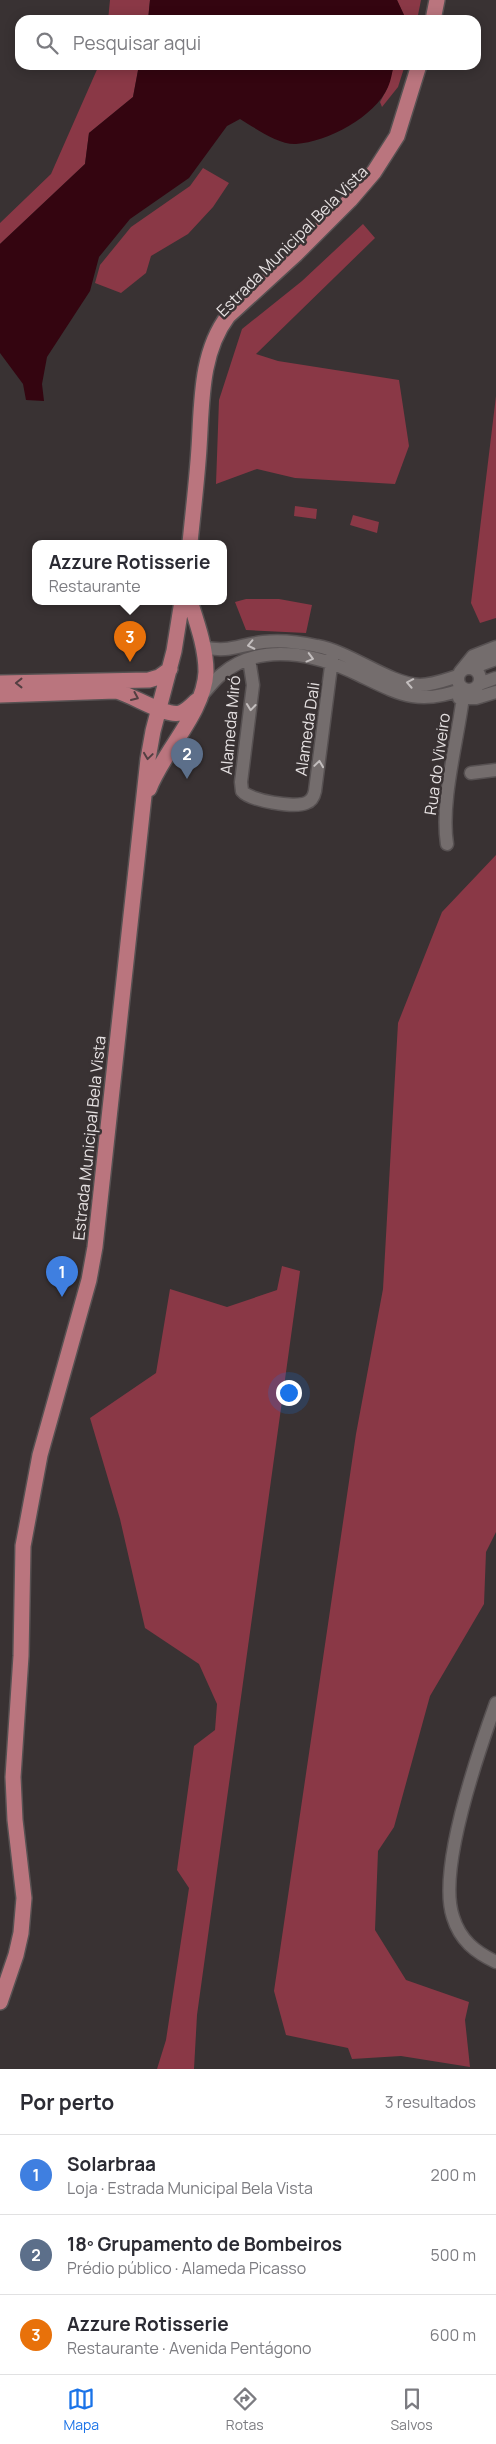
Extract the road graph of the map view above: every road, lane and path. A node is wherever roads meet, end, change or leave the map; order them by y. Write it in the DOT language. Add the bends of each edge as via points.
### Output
graph roads {
  1 [pos="438,0"];
  2 [pos="434,15"];
  3 [pos="418,70"];
  4 [pos="423,70"];
  5 [pos="199,447"];
  6 [pos="190,540"];
  7 [pos="181,605"];
  8 [pos="191,605"];
  9 [pos="203,647"];
  10 [pos="496,647"];
  11 [pos="174,651"];
  12 [pos="333,651"];
  13 [pos="249,658"];
  14 [pos="496,659"];
  15 [pos="332,665"];
  16 [pos="472,668"];
  17 [pos="170,669"];
  18 [pos="458,675"];
  19 [pos="496,678"];
  20 [pos="0,683"];
  21 [pos="479,684"];
  22 [pos="464,692"];
  23 [pos="496,692"];
  24 [pos="0,695"];
  25 [pos="201,696"];
  26 [pos="158,709"];
  27 [pos="496,770"];
  28 [pos="471,773"];
  29 [pos="301,805"];
  30 [pos="142,806"];
  31 [pos="447,844"];
  32 [pos="496,1703"];
  33 [pos="496,1962"];
  34 [pos="0,2002"];
  1 -- 2 [label="main road"];
  3 -- 5 [label="main road, Estrada Municipal Bela Vista" via="397,136 374,172 325,225 219,328 207,366"];
  4 -- 5 [label="main road, Estrada Municipal Bela Vista" via="411,123 384,173 301,260 236,318 223,337 214,365"];
  5 -- 6 [label="main road, Estrada Municipal Bela Vista"];
  7 -- 11 [label="main road, Estrada Municipal Bela Vista"];
  8 -- 9 [label="main road"];
  9 -- 11 [label="main road" via="188,643"];
  12 -- 9 [label="street, one-way" via="281,642 227,650"];
  9 -- 25 [label="main road" via="206,673"];
  10 -- 18 [label="street" via="473,656"];
  11 -- 17 [label="main road, Estrada Municipal Bela Vista"];
  12 -- 15 [label="street, Alameda Dali"];
  18 -- 12 [label="street, one-way" via="432,684 414,684"];
  13 -- 15 [label="street, one-way" via="289,654"];
  13 -- 25 [label="street" via="221,674"];
  13 -- 29 [label="street, Alameda Miró, one-way" via="253,685 242,791 256,800"];
  14 -- 16 [label="street"];
  15 -- 22 [label="street" via="400,694 444,696"];
  29 -- 15 [label="street, Alameda Dali, one-way" via="310,801 315,791"];
  16 -- 18 [label="street" via="464,669"];
  16 -- 21 [label="street" via="479,674"];
  17 -- 20 [label="main road, one-way" via="149,680"];
  17 -- 26 [label="main road, Estrada Municipal Bela Vista"];
  18 -- 22 [label="street"];
  19 -- 21 [label="street"];
  21 -- 22 [label="street"];
  22 -- 23 [label="street"];
  22 -- 31 [label="street, Rua do Viveiro" via="447,809"];
  24 -- 26 [label="main road, one-way" via="116,691"];
  25 -- 26 [label="main road" via="180,713"];
  25 -- 30 [label="main road" via="163,759"];
  26 -- 30 [label="main road, Estrada Municipal Bela Vista, one-way"];
  27 -- 28 [label="street"];
  30 -- 34 [label="main road, Estrada Municipal Bela Vista" via="96,1248 40,1455 23,1546 13,1800 23,1906 16,1955"];
  32 -- 33 [label="street" via="466,1796 449,1886 450,1906 461,1936 474,1949"];
}
